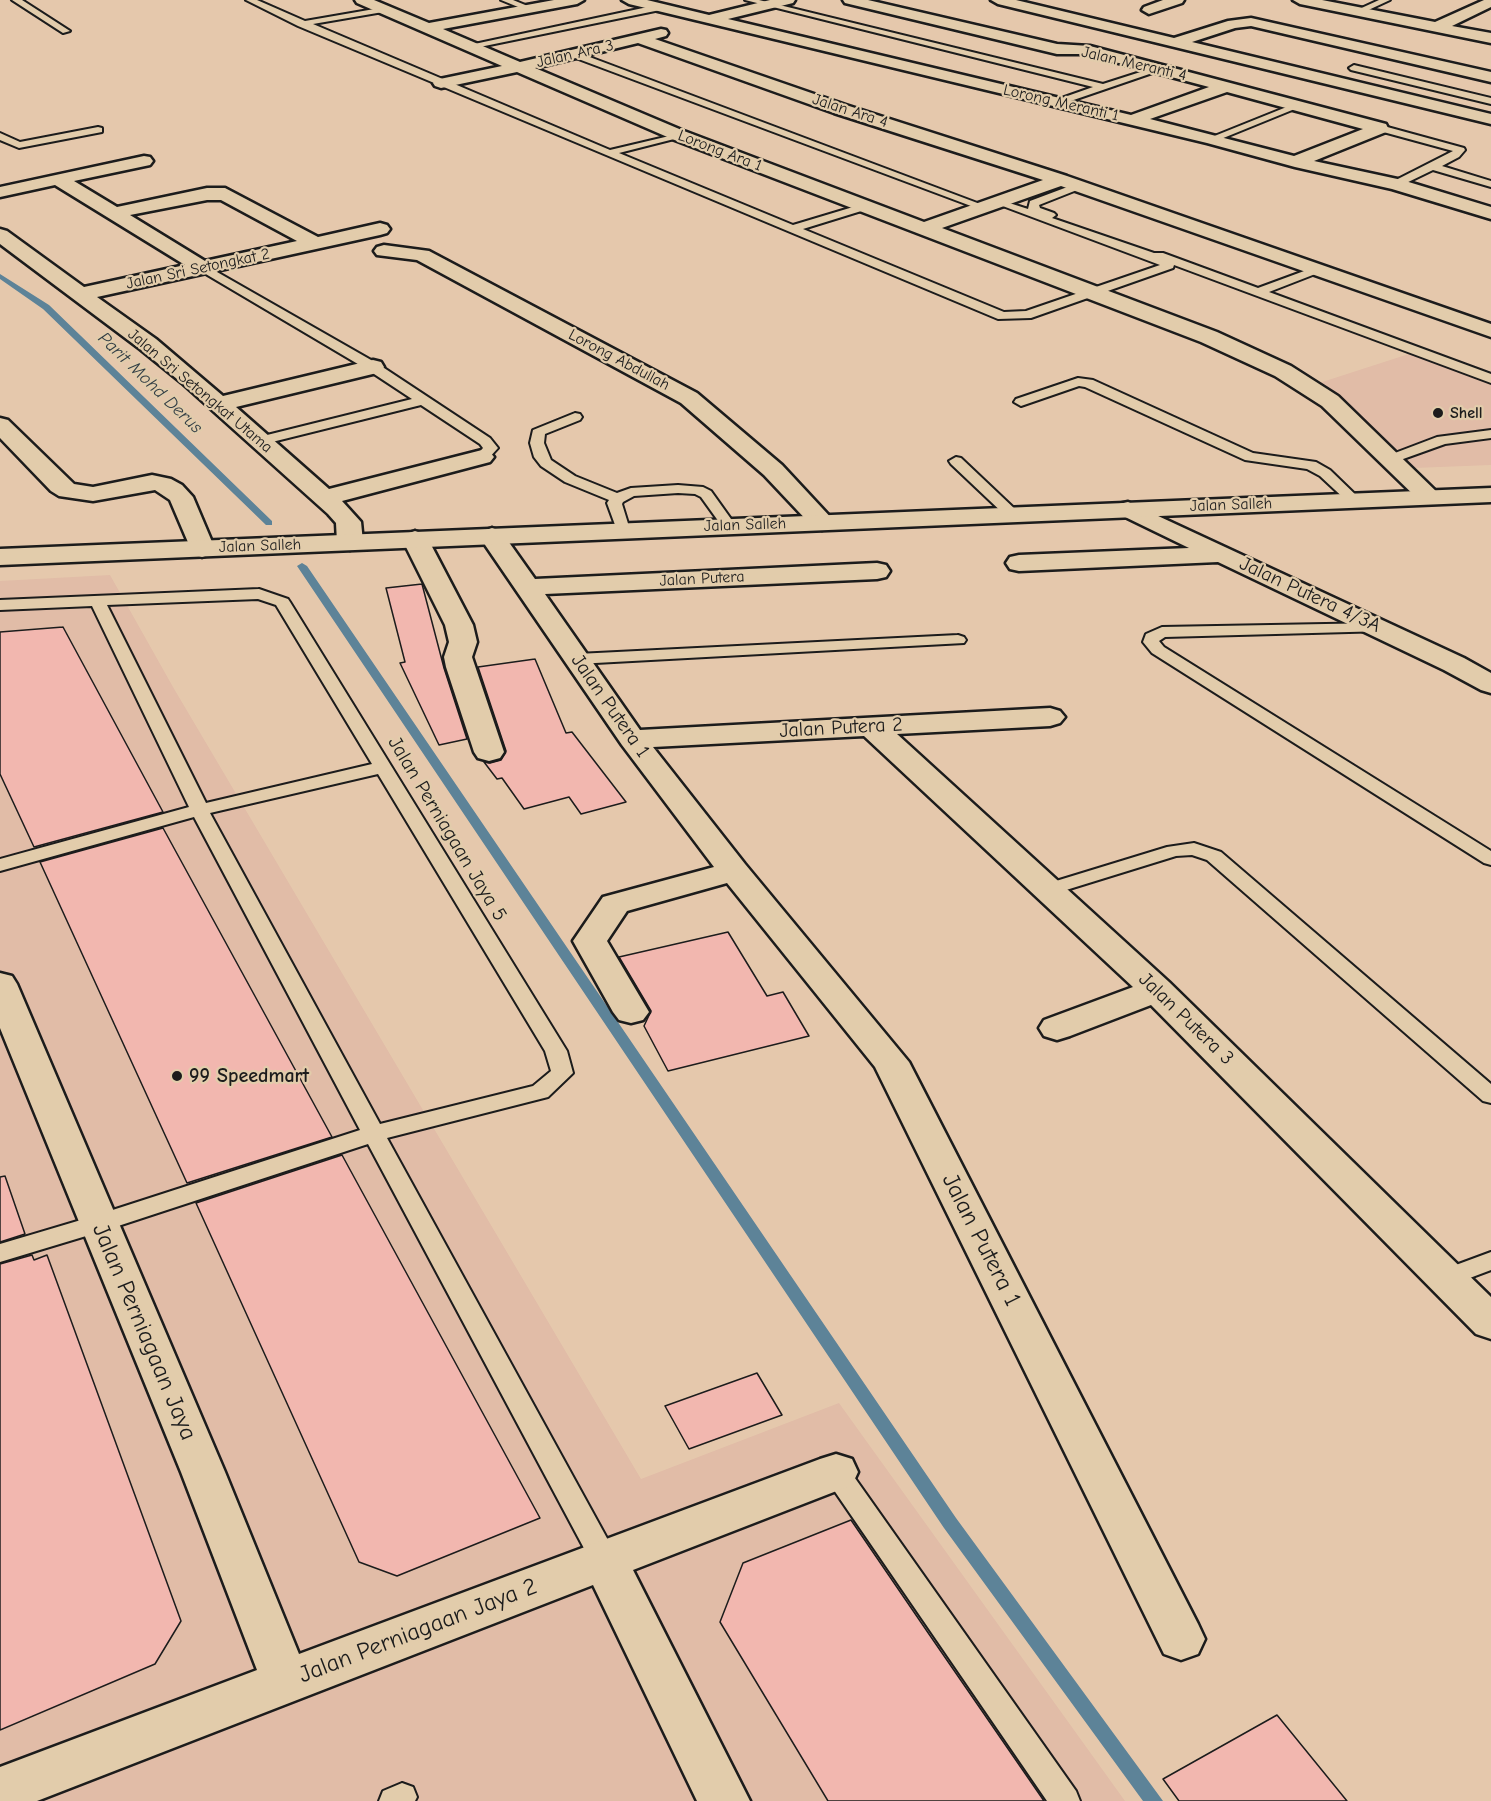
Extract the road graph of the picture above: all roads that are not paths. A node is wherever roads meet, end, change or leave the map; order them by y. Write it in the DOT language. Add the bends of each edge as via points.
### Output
graph roads {
  1 [pos="16,0"];
  2 [pos="250,0"];
  3 [pos="362,0"];
  4 [pos="505,0"];
  5 [pos="577,0"];
  6 [pos="629,0"];
  7 [pos="749,0"];
  8 [pos="788,0"];
  9 [pos="850,0"];
  10 [pos="998,0"];
  11 [pos="1177,0"];
  12 [pos="1300,0"];
  13 [pos="1386,0"];
  14 [pos="1491,2"];
  15 [pos="767,5"];
  16 [pos="657,8"];
  17 [pos="382,9"];
  18 [pos="531,9"];
  19 [pos="1149,10"];
  20 [pos="1359,11"];
  21 [pos="708,20"];
  22 [pos="301,24"];
  23 [pos="1437,27"];
  24 [pos="427,28"];
  25 [pos="66,31"];
  26 [pos="1491,38"];
  27 [pos="640,39"];
  28 [pos="1177,42"];
  29 [pos="470,46"];
  30 [pos="576,55"];
  31 [pos="1389,55"];
  32 [pos="519,67"];
  33 [pos="1354,68"];
  34 [pos="1159,69"];
  35 [pos="1491,77"];
  36 [pos="1328,79"];
  37 [pos="441,83"];
  38 [pos="1104,87"];
  39 [pos="1225,87"];
  40 [pos="1491,101"];
  41 [pos="1059,102"];
  42 [pos="1297,106"];
  43 [pos="1491,119"];
  44 [pos="1132,120"];
  45 [pos="1380,128"];
  46 [pos="98,130"];
  47 [pos="678,135"];
  48 [pos="0,136"];
  49 [pos="1212,139"];
  50 [pos="609,153"];
  51 [pos="144,161"];
  52 [pos="1295,162"];
  53 [pos="1431,166"];
  54 [pos="58,179"];
  55 [pos="1070,183"];
  56 [pos="1396,183"];
  57 [pos="1491,184"];
  58 [pos="0,192"];
  59 [pos="990,205"];
  60 [pos="867,206"];
  61 [pos="115,213"];
  62 [pos="1491,213"];
  63 [pos="924,228"];
  64 [pos="380,229"];
  65 [pos="792,229"];
  66 [pos="0,235"];
  67 [pos="315,243"];
  68 [pos="384,251"];
  69 [pos="203,268"];
  70 [pos="1319,269"];
  71 [pos="1260,291"];
  72 [pos="1093,292"];
  73 [pos="81,294"];
  74 [pos="1491,331"];
  75 [pos="373,367"];
  76 [pos="1491,379"];
  77 [pos="423,400"];
  78 [pos="1021,402"];
  79 [pos="218,405"];
  80 [pos="575,417"];
  81 [pos="0,425"];
  82 [pos="1491,434"];
  83 [pos="260,441"];
  84 [pos="482,457"];
  85 [pos="1392,459"];
  86 [pos="956,461"];
  87 [pos="1491,495"];
  88 [pos="1430,497"];
  89 [pos="324,498"];
  90 [pos="618,499"];
  91 [pos="1354,500"];
  92 [pos="1128,509"];
  93 [pos="1012,514"];
  94 [pos="822,522"];
  95 [pos="729,526"];
  96 [pos="623,531"];
  97 [pos="492,536"];
  98 [pos="415,539"];
  99 [pos="350,542"];
  100 [pos="202,549"];
  101 [pos="1223,554"];
  102 [pos="0,557"];
  103 [pos="1019,563"];
  104 [pos="877,571"];
  105 [pos="527,587"];
  106 [pos="97,600"];
  107 [pos="0,606"];
  108 [pos="1380,628"];
  109 [pos="958,640"];
  110 [pos="577,658"];
  111 [pos="1491,684"];
  112 [pos="1050,717"];
  113 [pos="871,726"];
  114 [pos="632,739"];
  115 [pos="489,752"];
  116 [pos="383,767"];
  117 [pos="199,810"];
  118 [pos="1491,859"];
  119 [pos="0,865"];
  120 [pos="734,872"];
  121 [pos="1050,889"];
  122 [pos="0,984"];
  123 [pos="1157,990"];
  124 [pos="631,1012"];
  125 [pos="1057,1028"];
  126 [pos="1491,1096"];
  127 [pos="375,1133"];
  128 [pos="98,1224"];
  129 [pos="0,1253"];
  130 [pos="1491,1261"];
  131 [pos="1446,1278"];
  132 [pos="1491,1323"];
  133 [pos="836,1472"];
  134 [pos="604,1559"];
  135 [pos="1181,1638"];
  136 [pos="286,1682"];
  137 [pos="0,1791"];
  138 [pos="724,1801"];
  139 [pos="1065,1801"];
  1 -- 25 [label="lane"];
  2 -- 22 [label="lane"];
  3 -- 17 [label="street, Lorong Ara 1"];
  4 -- 18 [label="lane"];
  5 -- 18 [label="street"];
  6 -- 16 [label="street, Lorong Meranti 1"];
  7 -- 15 [label="lane"];
  8 -- 15 [label="street"];
  9 -- 34 [label="street, Jalan Meranti 4"];
  10 -- 28 [label="street"];
  11 -- 19 [label="street"];
  12 -- 20 [label="street"];
  13 -- 20 [label="lane"];
  14 -- 23 [label="street"];
  15 -- 21 [label="street"];
  15 -- 38 [label="lane"];
  16 -- 21 [label="street, Lorong Meranti 1"];
  16 -- 29 [label="lane"];
  17 -- 22 [label="lane"];
  17 -- 24 [label="street, Lorong Ara 1"];
  18 -- 24 [label="street"];
  20 -- 23 [label="street"];
  21 -- 27 [label="street, Jalan Ara 3"];
  21 -- 41 [label="street, Lorong Meranti 1"];
  22 -- 37 [label="lane"];
  23 -- 26 [label="street"];
  24 -- 29 [label="street, Lorong Ara 1"];
  27 -- 30 [label="street, Jalan Ara 3"];
  27 -- 55 [label="street, Jalan Ara 4"];
  28 -- 31 [label="street" via="1251,22"];
  28 -- 36 [label="street"];
  29 -- 32 [label="street, Lorong Ara 1"];
  30 -- 32 [label="street, Jalan Ara 3"];
  30 -- 59 [label="lane"];
  31 -- 33 [label="street"];
  31 -- 35 [label="street"];
  32 -- 37 [label="street, Jalan Ara 3"];
  32 -- 47 [label="street, Lorong Ara 1"];
  33 -- 36 [label="street"];
  33 -- 40 [label="lane"];
  34 -- 38 [label="lane"];
  34 -- 39 [label="street, Jalan Meranti 4"];
  36 -- 43 [label="street"];
  37 -- 50 [label="lane"];
  38 -- 41 [label="lane"];
  39 -- 42 [label="street, Jalan Meranti 4"];
  39 -- 44 [label="street"];
  41 -- 44 [label="street, Lorong Meranti 1"];
  42 -- 45 [label="street, Jalan Meranti 4"];
  42 -- 49 [label="lane"];
  44 -- 49 [label="street, Lorong Meranti 1"];
  45 -- 52 [label="street"];
  45 -- 53 [label="lane" via="1460,150"];
  46 -- 48 [label="lane" via="19,145"];
  47 -- 50 [label="lane"];
  47 -- 60 [label="street, Lorong Ara 1"];
  49 -- 52 [label="street, Lorong Meranti 1"];
  50 -- 65 [label="lane"];
  51 -- 54 [label="street"];
  52 -- 56 [label="street, Lorong Meranti 1"];
  53 -- 56 [label="lane"];
  53 -- 57 [label="lane"];
  54 -- 58 [label="street"];
  54 -- 61 [label="street"];
  55 -- 59 [label="street"];
  55 -- 70 [label="street, Jalan Ara 4"];
  55 -- 71 [label="lane" via="1034,203 1034,210"];
  56 -- 62 [label="street, Lorong Meranti 1"];
  59 -- 63 [label="street"];
  59 -- 72 [label="lane" via="1160,259 1169,266"];
  60 -- 63 [label="street, Lorong Ara 1"];
  60 -- 65 [label="lane"];
  61 -- 67 [label="street, Jalan Sri Setongkat 2" via="207,194 225,194"];
  61 -- 69 [label="street"];
  63 -- 72 [label="street, Lorong Ara 1"];
  64 -- 67 [label="street, Jalan Sri Setongkat 2"];
  65 -- 72 [label="lane" via="1002,316 1020,317"];
  66 -- 73 [label="street, Jalan Sri Setongkat Utama"];
  67 -- 69 [label="street, Jalan Sri Setongkat 2"];
  68 -- 94 [label="street, Lorong Abdullah" via="422,255 689,398 772,470"];
  69 -- 73 [label="street, Jalan Sri Setongkat 2"];
  69 -- 75 [label="lane"];
  70 -- 71 [label="lane"];
  70 -- 74 [label="street, Jalan Ara 4"];
  71 -- 76 [label="lane"];
  72 -- 85 [label="street, Lorong Ara 1" via="1283,371 1330,401"];
  73 -- 79 [label="street, Jalan Sri Setongkat Utama" via="148,344"];
  75 -- 77 [label="lane"];
  75 -- 79 [label="street"];
  77 -- 83 [label="lane"];
  77 -- 84 [label="lane" via="486,441 491,448"];
  78 -- 91 [label="lane" via="1088,382 1236,452 1319,469"];
  79 -- 83 [label="street, Jalan Sri Setongkat Utama"];
  80 -- 90 [label="lane" via="538,434 541,457 570,478"];
  81 -- 100 [label="street" via="68,491 93,494 152,482 173,490 181,497"];
  82 -- 85 [label="lane" via="1442,440"];
  83 -- 89 [label="street, Jalan Sri Setongkat Utama"];
  84 -- 89 [label="street"];
  85 -- 88 [label="street, Lorong Ara 1"];
  86 -- 93 [label="lane"];
  87 -- 88 [label="street, Jalan Salleh"];
  88 -- 91 [label="street, Jalan Salleh"];
  89 -- 99 [label="street, Jalan Sri Setongkat Utama" via="348,522"];
  90 -- 95 [label="lane" via="631,492 698,490 706,494"];
  90 -- 96 [label="lane" via="614,503"];
  91 -- 92 [label="street, Jalan Salleh"];
  92 -- 93 [label="street, Jalan Salleh"];
  92 -- 101 [label="street, Jalan Putera 4/3A"];
  93 -- 94 [label="street, Jalan Salleh"];
  94 -- 95 [label="street, Jalan Salleh"];
  95 -- 96 [label="street, Jalan Salleh"];
  96 -- 97 [label="street, Jalan Salleh"];
  97 -- 98 [label="street, Jalan Salleh"];
  97 -- 105 [label="street, Jalan Putera 1"];
  98 -- 99 [label="street, Jalan Salleh"];
  98 -- 115 [label="street" via="459,625 464,642 458,657 460,668"];
  99 -- 100 [label="street, Jalan Salleh"];
  100 -- 102 [label="street, Jalan Salleh"];
  101 -- 103 [label="street"];
  101 -- 108 [label="street, Jalan Putera 4/3A"];
  104 -- 105 [label="street, Jalan Putera"];
  105 -- 110 [label="street, Jalan Putera 1"];
  106 -- 107 [label="lane, Jalan Perniagaan Jaya 5"];
  106 -- 116 [label="lane, Jalan Perniagaan Jaya 5" via="259,594 282,602"];
  106 -- 117 [label="lane"];
  108 -- 111 [label="street, Jalan Putera 4/3A"];
  108 -- 118 [label="lane" via="1162,632 1152,637 1151,642"];
  109 -- 110 [label="lane"];
  110 -- 114 [label="street, Jalan Putera 1"];
  112 -- 113 [label="street, Jalan Putera 2"];
  113 -- 114 [label="street, Jalan Putera 2"];
  113 -- 121 [label="street, Jalan Putera 3"];
  114 -- 120 [label="street, Jalan Putera 1"];
  116 -- 117 [label="lane"];
  116 -- 127 [label="lane, Jalan Perniagaan Jaya 5" via="556,1051 561,1073 540,1092"];
  117 -- 119 [label="lane"];
  117 -- 127 [label="lane"];
  120 -- 124 [label="street" via="615,904 590,941"];
  120 -- 135 [label="street, Jalan Putera 1" via="891,1062"];
  121 -- 123 [label="street, Jalan Putera 3"];
  121 -- 126 [label="lane" via="1174,851 1194,849 1214,856"];
  122 -- 128 [label="street, Jalan Perniagaan Jaya"];
  123 -- 125 [label="street"];
  123 -- 131 [label="street, Jalan Putera 3"];
  127 -- 128 [label="lane"];
  127 -- 134 [label="lane"];
  128 -- 129 [label="lane"];
  128 -- 136 [label="street, Jalan Perniagaan Jaya"];
  130 -- 131 [label="lane"];
  131 -- 132 [label="street, Jalan Putera 3"];
  133 -- 134 [label="street, Jalan Perniagaan Jaya 2"];
  133 -- 139 [label="lane"];
  134 -- 136 [label="street, Jalan Perniagaan Jaya 2"];
  134 -- 138 [label="street"];
  136 -- 137 [label="street, Jalan Perniagaan Jaya 2"];
}
